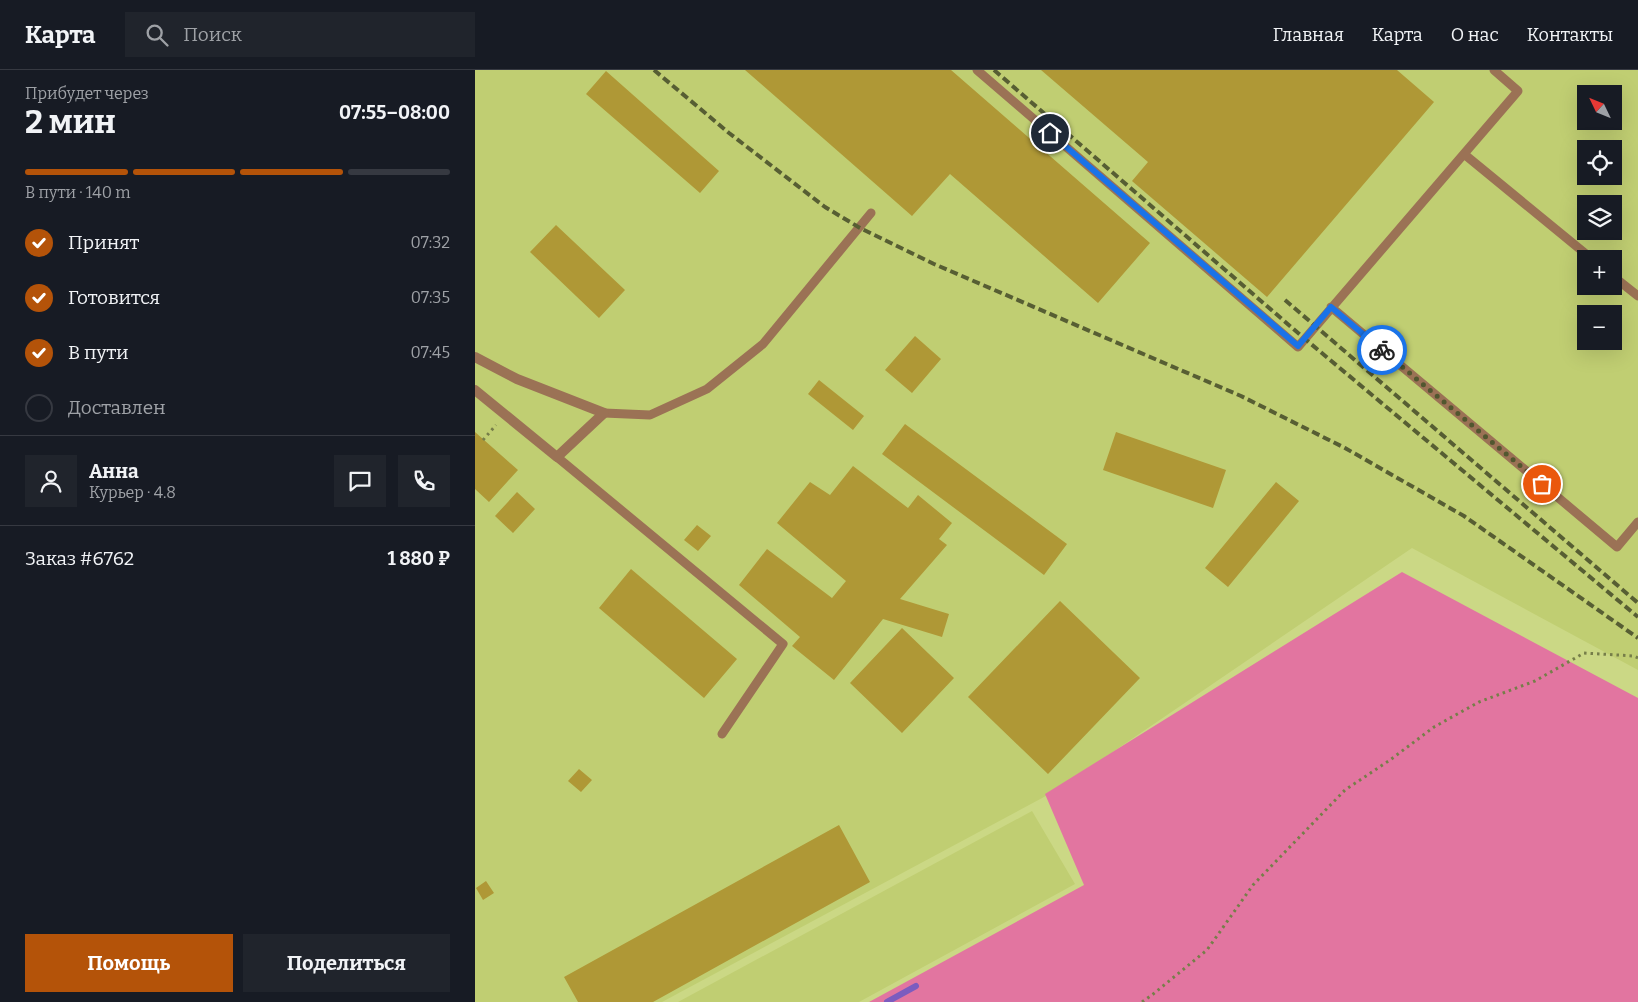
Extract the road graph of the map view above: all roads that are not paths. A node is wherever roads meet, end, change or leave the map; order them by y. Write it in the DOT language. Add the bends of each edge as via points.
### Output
graph roads {
  1 [pos="977,70"];
  2 [pos="1494,70"];
  3 [pos="1464,154"];
  4 [pos="871,213"];
  5 [pos="1581,250"];
  6 [pos="1622,283"];
  7 [pos="1638,296"];
  8 [pos="1331,307"];
  9 [pos="475,357"];
  10 [pos="475,390"];
  11 [pos="604,413"];
  12 [pos="557,457"];
  13 [pos="1638,522"];
  14 [pos="722,734"];
  1 -- 8 [label="lane" via="1298,346"];
  2 -- 3 [label="lane" via="1518,91"];
  3 -- 5 [label="lane"];
  3 -- 8 [label="lane"];
  4 -- 11 [label="lane" via="763,344 707,389 650,415"];
  6 -- 7 [label="lane"];
  8 -- 13 [label="lane" via="1617,546"];
  9 -- 11 [label="street" via="517,379"];
  10 -- 12 [label="street"];
  11 -- 12 [label="street"];
  12 -- 14 [label="lane" via="783,644"];
}
